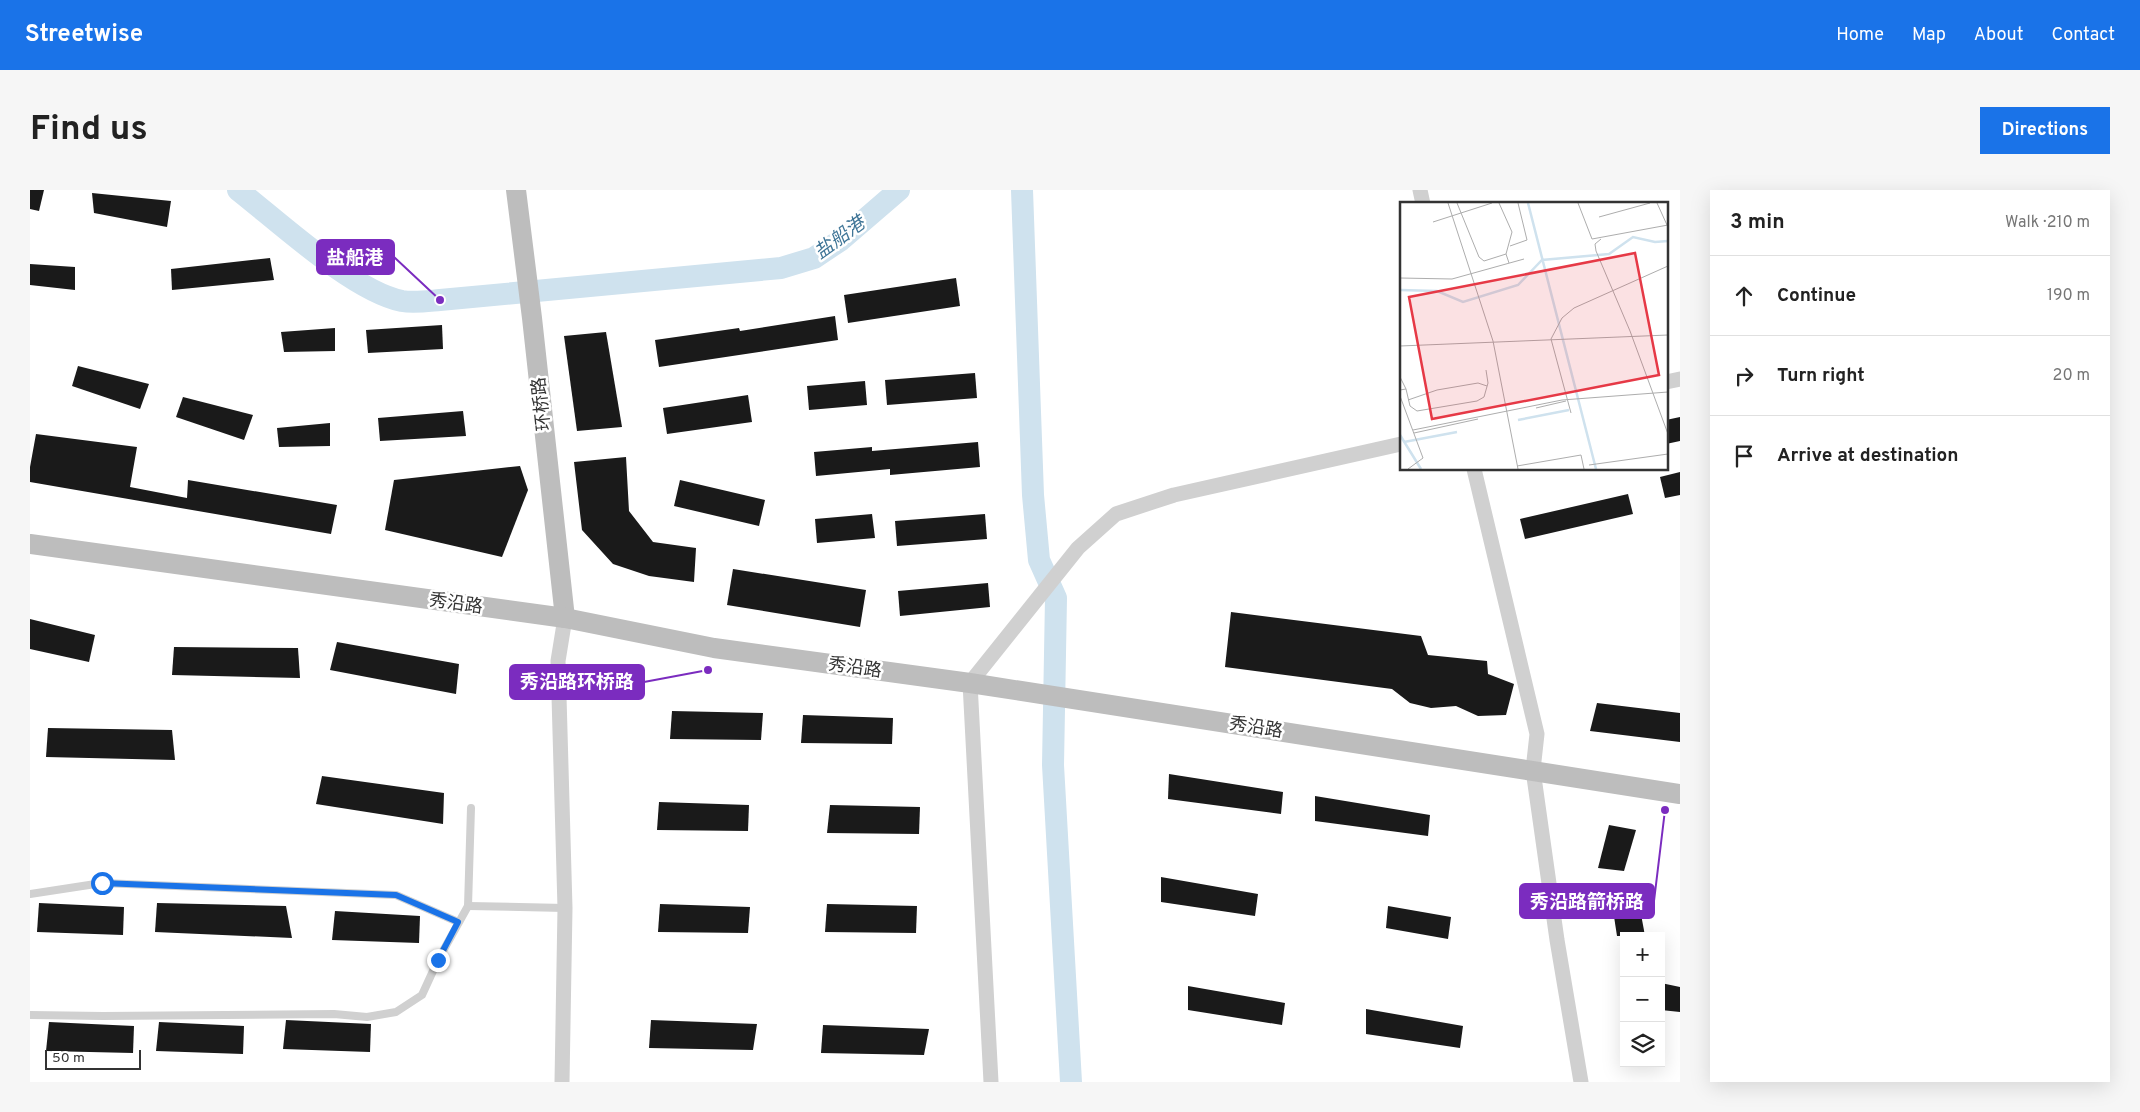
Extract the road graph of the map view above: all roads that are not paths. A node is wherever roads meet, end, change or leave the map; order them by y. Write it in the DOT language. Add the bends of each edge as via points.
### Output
graph roads {
  1 [pos="516,190"];
  2 [pos="1400,444"];
  3 [pos="1474,470"];
  4 [pos="30,544"];
  5 [pos="565,618"];
  6 [pos="970,683"];
  7 [pos="1534,770"];
  8 [pos="1680,794"];
  9 [pos="471,808"];
  10 [pos="30,894"];
  11 [pos="468,906"];
  12 [pos="565,908"];
  13 [pos="458,922"];
  14 [pos="30,1015"];
  15 [pos="562,1082"];
  16 [pos="991,1082"];
  17 [pos="1581,1082"];
  1 -- 5 [label="main road, 环桥路"];
  2 -- 6 [label="street" via="1174,494 1116,514 1078,548"];
  3 -- 7 [label="street" via="1537,734"];
  4 -- 5 [label="main road, 秀沿路"];
  5 -- 6 [label="main road, 秀沿路" via="714,648"];
  5 -- 12 [label="street" via="558,661"];
  6 -- 7 [label="main road, 秀沿路"];
  6 -- 16 [label="street"];
  7 -- 8 [label="main road, 秀沿路"];
  7 -- 17 [label="street" via="1557,940"];
  9 -- 11 [label="lane"];
  10 -- 13 [label="lane" via="102,883 396,895"];
  11 -- 12 [label="lane"];
  11 -- 13 [label="lane"];
  12 -- 15 [label="street"];
  13 -- 14 [label="lane" via="422,995 396,1012 367,1017 334,1014"];
}
